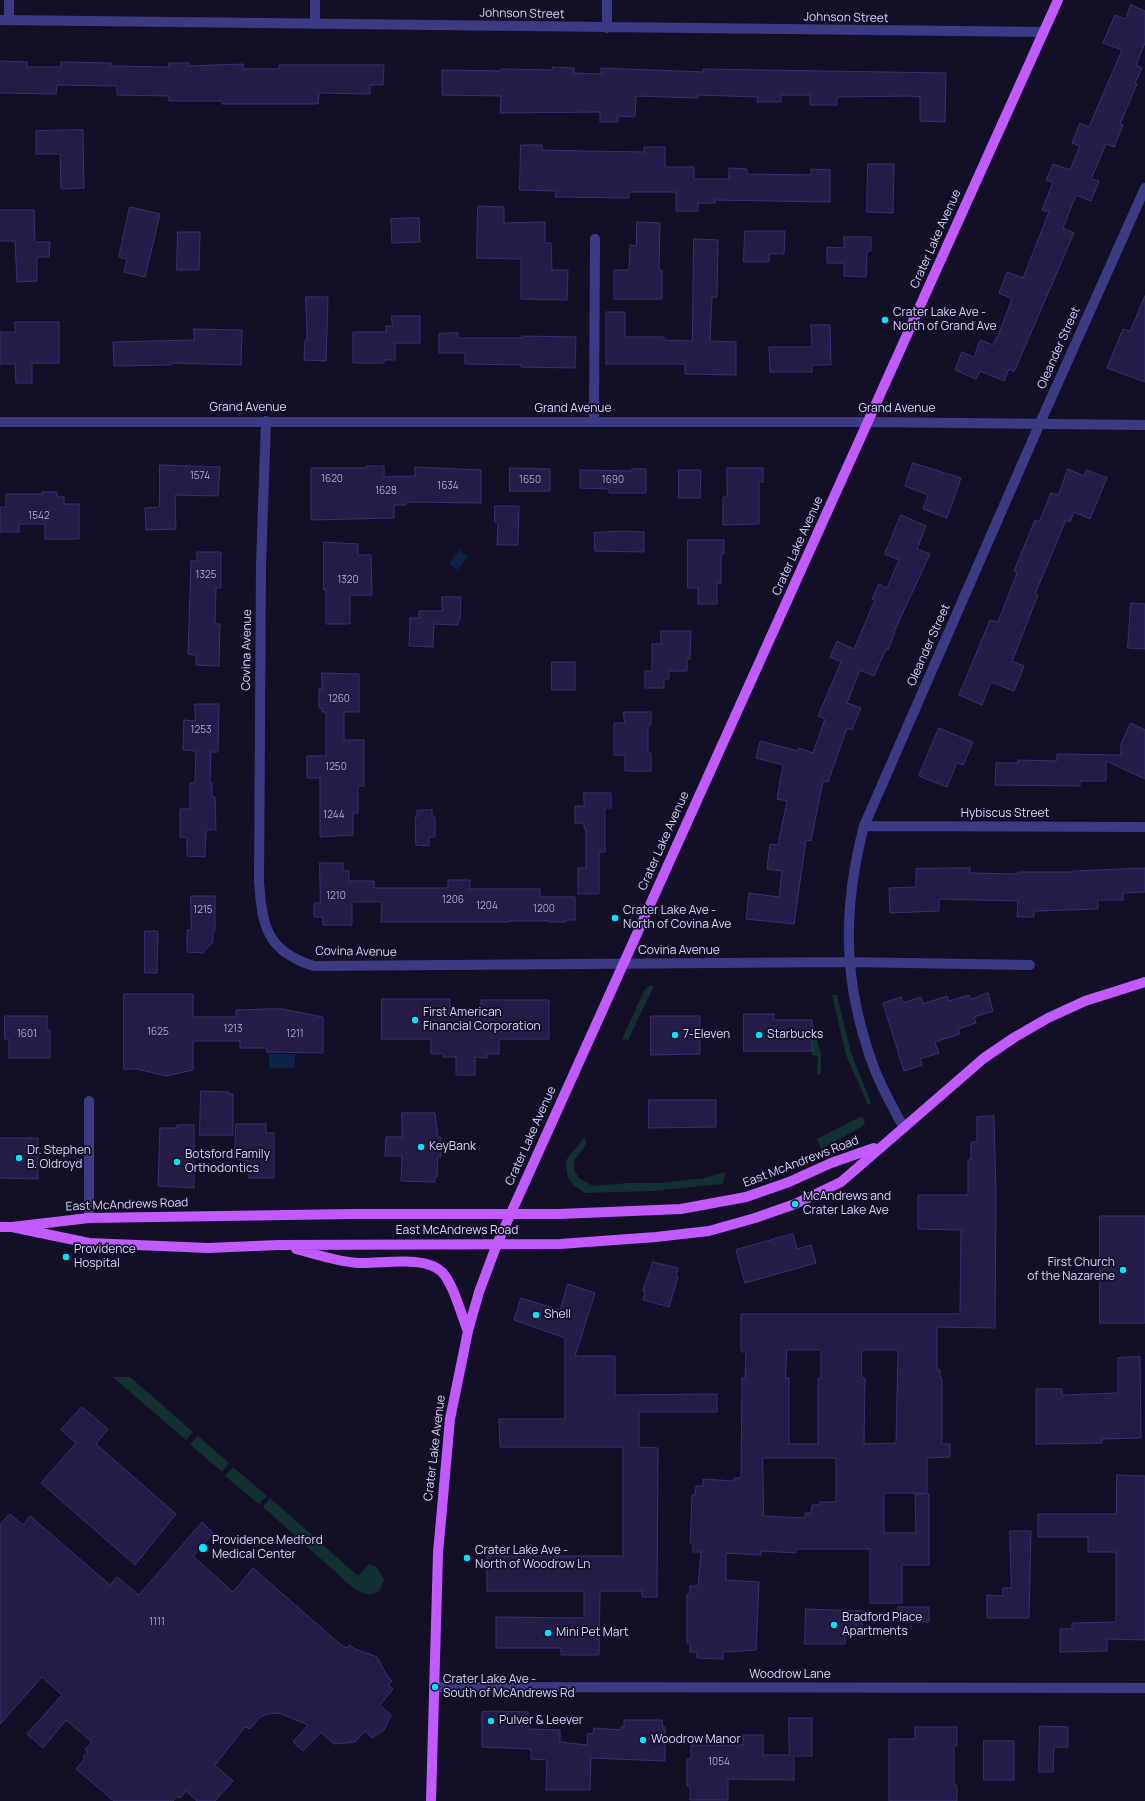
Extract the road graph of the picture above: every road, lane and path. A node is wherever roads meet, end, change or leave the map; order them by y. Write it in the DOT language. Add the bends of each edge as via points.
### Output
graph roads {
  1 [pos="9,0"];
  2 [pos="315,0"];
  3 [pos="607,0"];
  4 [pos="1058,0"];
  5 [pos="5,20"];
  6 [pos="315,24"];
  7 [pos="607,28"];
  8 [pos="1043,32"];
  9 [pos="1145,188"];
  10 [pos="595,239"];
  11 [pos="266,421"];
  12 [pos="0,422"];
  13 [pos="594,422"];
  14 [pos="867,422"];
  15 [pos="1040,423"];
  16 [pos="1145,425"];
  17 [pos="864,826"];
  18 [pos="1145,828"];
  19 [pos="848,962"];
  20 [pos="623,964"];
  21 [pos="1030,966"];
  22 [pos="1145,982"];
  23 [pos="89,1101"];
  24 [pos="904,1128"];
  25 [pos="880,1146"];
  26 [pos="510,1214"];
  27 [pos="89,1218"];
  28 [pos="0,1227"];
  29 [pos="12,1227"];
  30 [pos="497,1244"];
  31 [pos="278,1245"];
  32 [pos="468,1331"];
  33 [pos="435,1687"];
  34 [pos="1145,1688"];
  35 [pos="431,1801"];
  1 -- 5 [label="street"];
  2 -- 6 [label="street"];
  3 -- 7 [label="street"];
  4 -- 8 [label="main road, Crater Lake Avenue"];
  5 -- 6 [label="street, Johnson Street"];
  6 -- 7 [label="street, Johnson Street"];
  7 -- 8 [label="street, Johnson Street"];
  8 -- 14 [label="main road, Crater Lake Avenue"];
  9 -- 15 [label="street, Oleander Street"];
  10 -- 13 [label="street"];
  11 -- 12 [label="street, Grand Avenue"];
  11 -- 13 [label="street, Grand Avenue"];
  11 -- 20 [label="street, Covina Avenue" via="261,564 259,882 264,919 276,945 287,955 314,966"];
  13 -- 14 [label="street, Grand Avenue"];
  14 -- 15 [label="street, Grand Avenue"];
  14 -- 20 [label="main road, Crater Lake Avenue"];
  15 -- 16 [label="street, Grand Avenue"];
  15 -- 17 [label="street, Oleander Street"];
  17 -- 18 [label="street, Hybiscus Street"];
  17 -- 19 [label="street, Oleander Street" via="855,859 851,892"];
  19 -- 20 [label="street, Covina Avenue"];
  19 -- 21 [label="street, Covina Avenue"];
  19 -- 24 [label="street, Oleander Street" via="856,1005 871,1060"];
  20 -- 26 [label="main road, Crater Lake Avenue"];
  22 -- 24 [label="main road, East McAndrews Road" via="1086,1001 1048,1018 1015,1037 984,1058"];
  23 -- 27 [label="street"];
  24 -- 25 [label="main road, East McAndrews Road"];
  25 -- 26 [label="main road, East McAndrews Road" via="831,1163 789,1182 717,1204 622,1212"];
  25 -- 30 [label="main road, East McAndrews Road" via="841,1182 788,1206 709,1231 613,1241"];
  26 -- 27 [label="main road, East McAndrews Road"];
  26 -- 30 [label="main road, Crater Lake Avenue"];
  27 -- 29 [label="main road, East McAndrews Road"];
  28 -- 29 [label="main road, East McAndrews Road"];
  29 -- 31 [label="main road, East McAndrews Road" via="89,1242 208,1248"];
  30 -- 31 [label="main road, East McAndrews Road"];
  30 -- 32 [label="main road, Crater Lake Avenue"];
  31 -- 32 [label="main road" via="358,1263 420,1262 434,1266 442,1272 451,1286"];
  32 -- 33 [label="main road, Crater Lake Avenue" via="450,1419 444,1472 438,1553"];
  33 -- 34 [label="street, Woodrow Lane"];
  33 -- 35 [label="main road, Crater Lake Avenue"];
}
